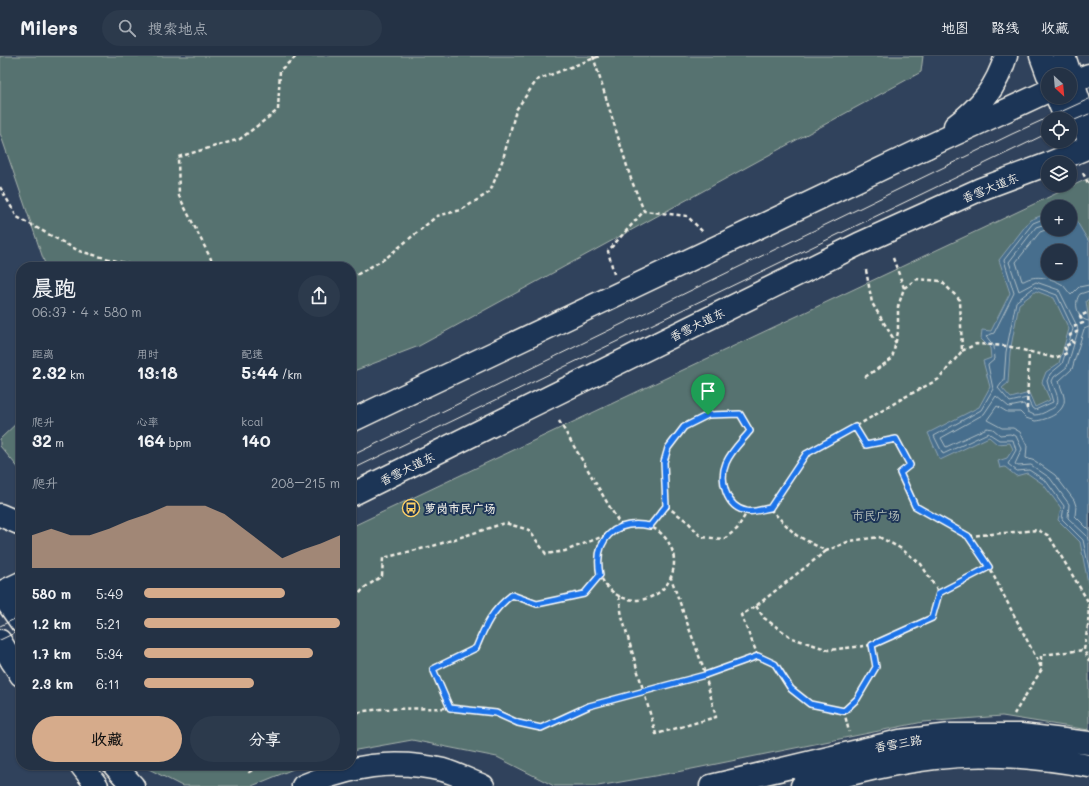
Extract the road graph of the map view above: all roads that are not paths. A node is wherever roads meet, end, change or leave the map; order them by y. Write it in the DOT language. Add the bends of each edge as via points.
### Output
graph roads {
  1 [pos="1006,56"];
  2 [pos="1041,56"];
  3 [pos="1064,56"];
  4 [pos="1045,68"];
  5 [pos="1071,68"];
  6 [pos="1077,79"];
  7 [pos="1041,94"];
  8 [pos="1077,134"];
  9 [pos="926,147"];
  10 [pos="1089,147"];
  11 [pos="1066,156"];
  12 [pos="1041,166"];
  13 [pos="356,419"];
  14 [pos="356,493"];
  15 [pos="0,515"];
  16 [pos="16,522"];
  17 [pos="16,585"];
  18 [pos="0,593"];
  19 [pos="16,615"];
  20 [pos="0,641"];
  21 [pos="14,665"];
  22 [pos="1089,743"];
  23 [pos="1089,766"];
  24 [pos="356,769"];
  25 [pos="85,770"];
  26 [pos="119,770"];
  27 [pos="351,770"];
  28 [pos="97,786"];
  29 [pos="133,786"];
  30 [pos="303,786"];
  31 [pos="483,786"];
  32 [pos="711,786"];
  33 [pos="802,786"];
  1 -- 9 [label="main road" via="996,83 986,98 960,122"];
  2 -- 4 [label="main road"];
  3 -- 5 [label="main road"];
  6 -- 10 [label="main road"];
  7 -- 9 [label="main road"];
  8 -- 10 [label="main road"];
  9 -- 13 [label="main road"];
  10 -- 11 [label="main road, 香雪大道东"];
  12 -- 14 [label="main road, 香雪大道东" via="859,244"];
  15 -- 16 [label="main road"];
  17 -- 18 [label="main road"];
  18 -- 19 [label="main road"];
  20 -- 21 [label="main road"];
  22 -- 32 [label="main road, 香雪三路" via="1021,735 951,735 900,741"];
  23 -- 33 [label="main road, 香雪三路" via="1056,760 1003,756 936,757 890,764"];
  24 -- 31 [label="main road" via="374,764 408,764 444,771"];
  25 -- 28 [label="main road"];
  26 -- 29 [label="main road"];
  27 -- 30 [label="main road"];
}
